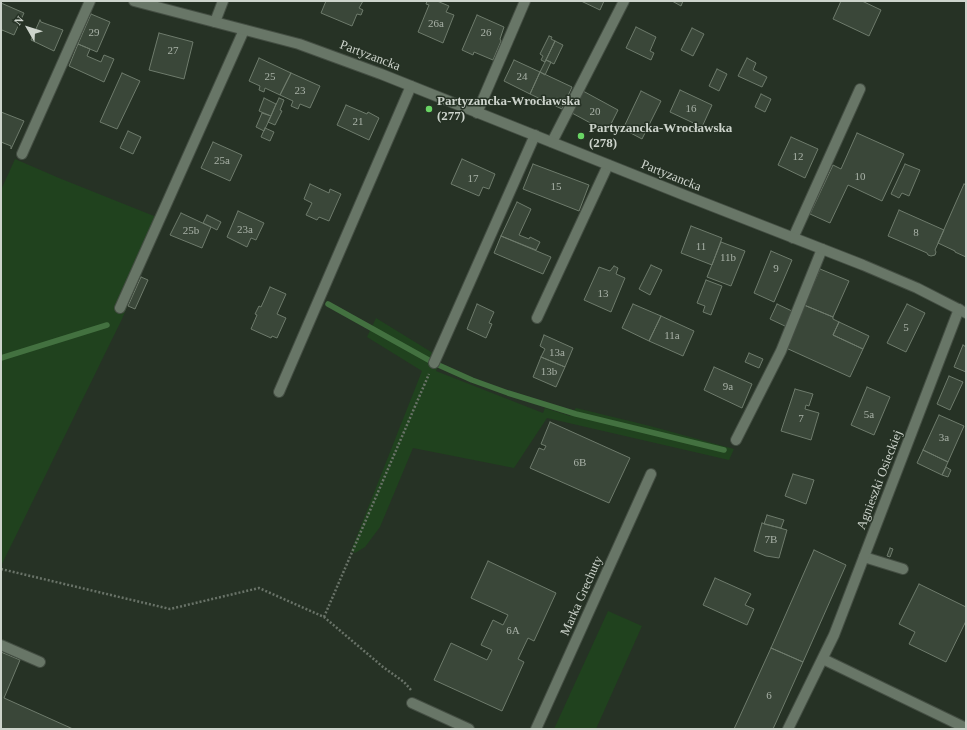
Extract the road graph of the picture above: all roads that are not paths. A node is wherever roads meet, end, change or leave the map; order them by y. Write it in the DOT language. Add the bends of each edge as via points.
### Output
graph roads {
  1 [pos="90,1"];
  2 [pos="134,1"];
  3 [pos="223,1"];
  4 [pos="525,1"];
  5 [pos="624,1"];
  6 [pos="215,22"];
  7 [pos="244,30"];
  8 [pos="411,86"];
  9 [pos="860,89"];
  10 [pos="477,113"];
  11 [pos="535,135"];
  12 [pos="552,142"];
  13 [pos="22,154"];
  14 [pos="608,165"];
  15 [pos="793,238"];
  16 [pos="822,249"];
  17 [pos="120,308"];
  18 [pos="963,311"];
  19 [pos="538,318"];
  20 [pos="434,363"];
  21 [pos="278,392"];
  22 [pos="736,440"];
  23 [pos="651,474"];
  24 [pos="864,556"];
  25 [pos="903,569"];
  26 [pos="1,645"];
  27 [pos="823,659"];
  28 [pos="40,662"];
  29 [pos="412,703"];
  30 [pos="966,728"];
  31 [pos="470,729"];
  32 [pos="536,729"];
  33 [pos="788,729"];
  1 -- 13 [label="street"];
  2 -- 6 [label="street, Partyzancka"];
  3 -- 6 [label="street"];
  4 -- 10 [label="street"];
  5 -- 12 [label="street"];
  6 -- 7 [label="street, Partyzancka"];
  7 -- 8 [label="street, Partyzancka" via="299,44"];
  7 -- 17 [label="street"];
  8 -- 10 [label="street, Partyzancka"];
  8 -- 21 [label="street"];
  9 -- 15 [label="street"];
  10 -- 11 [label="street, Partyzancka"];
  11 -- 12 [label="street, Partyzancka"];
  11 -- 20 [label="street"];
  12 -- 14 [label="street, Partyzancka"];
  14 -- 15 [label="street, Partyzancka"];
  14 -- 19 [label="street"];
  15 -- 16 [label="street, Partyzancka"];
  16 -- 18 [label="street, Partyzancka" via="917,288"];
  16 -- 22 [label="street" via="781,351"];
  18 -- 24 [label="street, Agnieszki Osieckiej"];
  23 -- 32 [label="street, Marka Grechuty"];
  24 -- 25 [label="street"];
  24 -- 27 [label="street, Agnieszki Osieckiej"];
  26 -- 28 [label="street"];
  27 -- 30 [label="street"];
  27 -- 33 [label="street, Agnieszki Osieckiej"];
  29 -- 31 [label="street"];
}
